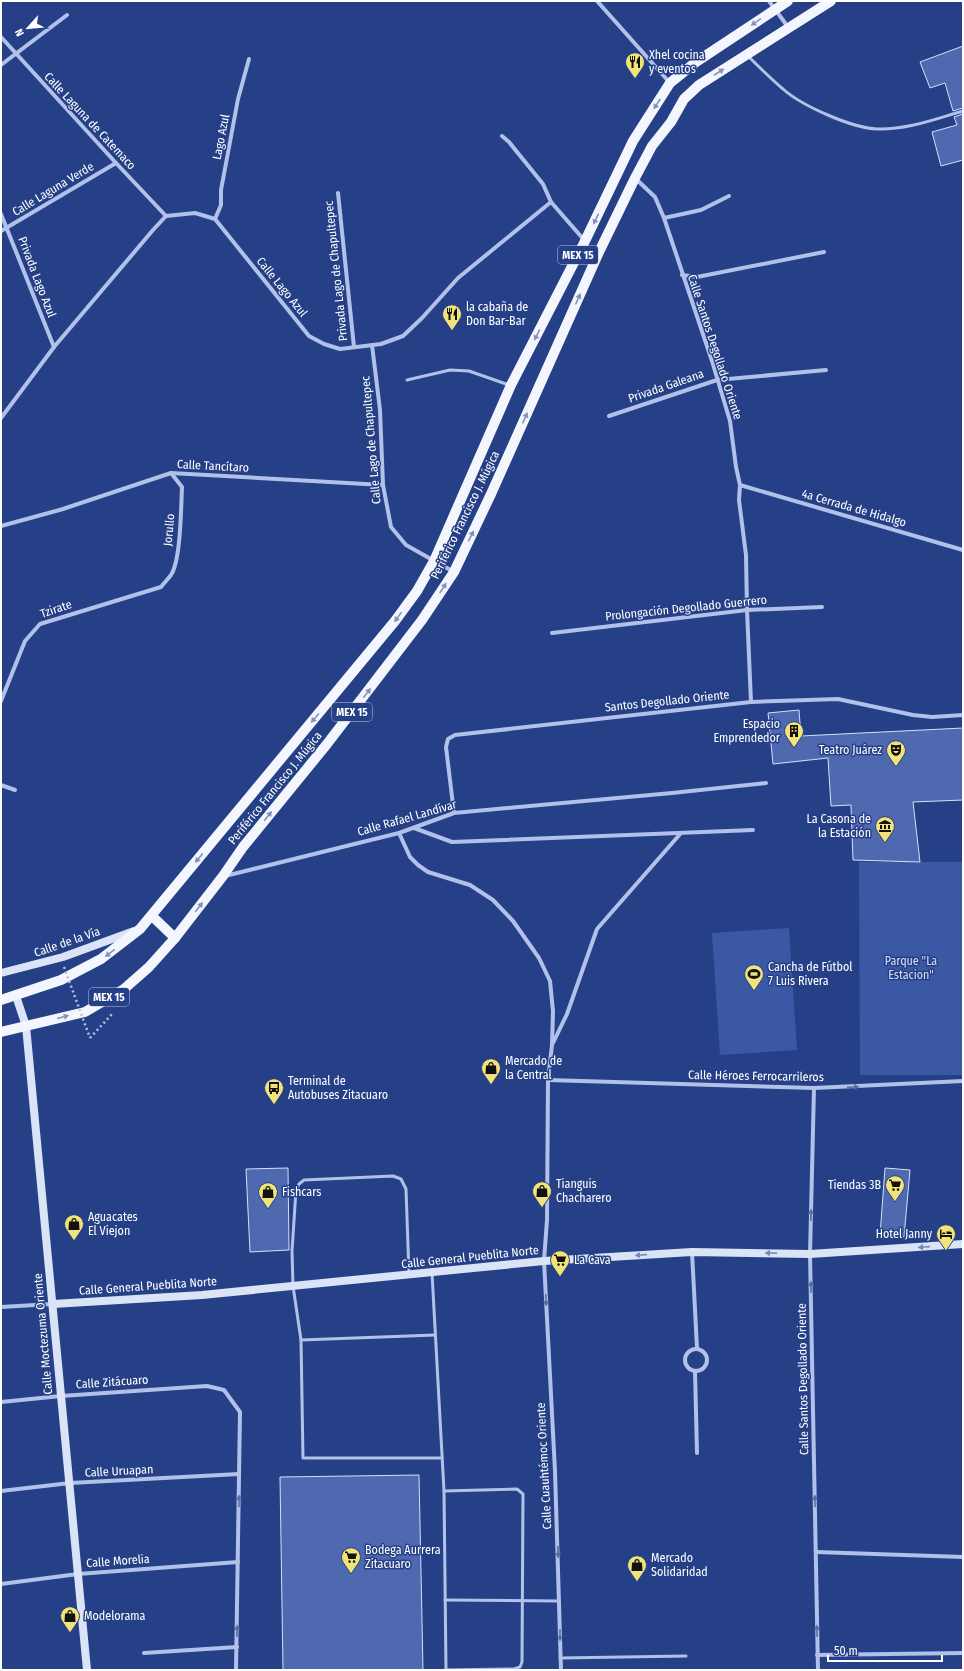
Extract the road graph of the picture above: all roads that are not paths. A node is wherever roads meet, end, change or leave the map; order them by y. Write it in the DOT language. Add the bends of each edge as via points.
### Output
graph roads {
  1 [pos="597,1"];
  2 [pos="788,1"];
  3 [pos="831,1"];
  4 [pos="772,5"];
  5 [pos="67,15"];
  6 [pos="788,27"];
  7 [pos="1,37"];
  8 [pos="747,54"];
  9 [pos="16,55"];
  10 [pos="249,59"];
  11 [pos="1,65"];
  12 [pos="670,83"];
  13 [pos="963,111"];
  14 [pos="502,136"];
  15 [pos="116,163"];
  16 [pos="635,178"];
  17 [pos="338,193"];
  18 [pos="729,196"];
  19 [pos="551,202"];
  20 [pos="1,214"];
  21 [pos="166,216"];
  22 [pos="664,218"];
  23 [pos="215,219"];
  24 [pos="7,228"];
  25 [pos="1,230"];
  26 [pos="585,241"];
  27 [pos="824,252"];
  28 [pos="682,274"];
  29 [pos="372,345"];
  30 [pos="54,347"];
  31 [pos="354,347"];
  32 [pos="826,370"];
  33 [pos="407,380"];
  34 [pos="717,380"];
  35 [pos="511,385"];
  36 [pos="609,416"];
  37 [pos="1,418"];
  38 [pos="171,473"];
  39 [pos="383,485"];
  40 [pos="740,485"];
  41 [pos="1,526"];
  42 [pos="963,550"];
  43 [pos="434,561"];
  44 [pos="454,572"];
  45 [pos="161,587"];
  46 [pos="822,607"];
  47 [pos="747,610"];
  48 [pos="552,633"];
  49 [pos="1,701"];
  50 [pos="751,702"];
  51 [pos="963,715"];
  52 [pos="766,783"];
  53 [pos="1,785"];
  54 [pos="15,790"];
  55 [pos="454,813"];
  56 [pos="413,828"];
  57 [pos="753,830"];
  58 [pos="399,833"];
  59 [pos="681,833"];
  60 [pos="223,876"];
  61 [pos="152,916"];
  62 [pos="140,929"];
  63 [pos="175,938"];
  64 [pos="1,973"];
  65 [pos="16,996"];
  66 [pos="1,1000"];
  67 [pos="26,1026"];
  68 [pos="1,1032"];
  69 [pos="552,1045"];
  70 [pos="548,1080"];
  71 [pos="963,1081"];
  72 [pos="814,1088"];
  73 [pos="963,1244"];
  74 [pos="692,1252"];
  75 [pos="810,1254"];
  76 [pos="544,1261"];
  77 [pos="432,1273"];
  78 [pos="409,1276"];
  79 [pos="293,1286"];
  80 [pos="53,1304"];
  81 [pos="1,1307"];
  82 [pos="436,1335"];
  83 [pos="301,1340"];
  84 [pos="697,1348"];
  85 [pos="695,1371"];
  86 [pos="61,1396"];
  87 [pos="1,1402"];
  88 [pos="697,1453"];
  89 [pos="442,1458"];
  90 [pos="239,1474"];
  91 [pos="70,1483"];
  92 [pos="1,1491"];
  93 [pos="444,1491"];
  94 [pos="816,1552"];
  95 [pos="963,1557"];
  96 [pos="238,1562"];
  97 [pos="78,1574"];
  98 [pos="1,1584"];
  99 [pos="445,1600"];
  100 [pos="521,1601"];
  101 [pos="560,1601"];
  102 [pos="237,1647"];
  103 [pos="144,1653"];
  104 [pos="963,1653"];
  105 [pos="686,1656"];
  106 [pos="818,1656"];
  107 [pos="560,1658"];
  108 [pos="87,1670"];
  109 [pos="236,1670"];
  110 [pos="446,1670"];
  111 [pos="561,1670"];
  112 [pos="818,1670"];
  1 -- 12 [label="street"];
  2 -- 4 [label="main road, Periférico Francisco J. Múgica / MEX 15"];
  3 -- 6 [label="main road, Periférico Francisco J. Múgica / MEX 15"];
  4 -- 6 [label="street"];
  4 -- 12 [label="main road, Periférico Francisco J. Múgica / MEX 15, one-way"];
  5 -- 9 [label="street"];
  6 -- 8 [label="main road, Periférico Francisco J. Múgica / MEX 15"];
  7 -- 9 [label="street, Calle Laguna de Catemaco"];
  8 -- 13 [label="lane" via="784,90 811,107 844,122 877,129 915,125"];
  16 -- 8 [label="main road, Periférico Francisco J. Múgica / MEX 15, one-way" via="652,146 671,122 684,99 699,85"];
  9 -- 11 [label="street"];
  9 -- 15 [label="street, Calle Laguna de Catemaco"];
  10 -- 23 [label="street, Lago Azul" via="238,100 221,190 221,205"];
  12 -- 26 [label="main road, Periférico Francisco J. Múgica / MEX 15, one-way" via="633,141"];
  14 -- 19 [label="street" via="543,184"];
  15 -- 21 [label="street, Calle Laguna de Catemaco"];
  15 -- 24 [label="street, Calle Laguna Verde"];
  16 -- 22 [label="street, Calle Santos Degollado Oriente" via="655,197"];
  44 -- 16 [label="main road, Periférico Francisco J. Múgica / MEX 15, one-way"];
  17 -- 31 [label="street, Privada Lago de Chapultepec"];
  18 -- 22 [label="street" via="700,210"];
  19 -- 26 [label="street"];
  19 -- 29 [label="street, Calle Lago Azul" via="464,273 403,336"];
  20 -- 24 [label="street, Privada Lago Azul"];
  21 -- 23 [label="street" via="195,213"];
  21 -- 30 [label="street"];
  22 -- 28 [label="street, Calle Santos Degollado Oriente"];
  23 -- 31 [label="street, Calle Lago Azul" via="309,336 340,349"];
  24 -- 25 [label="street, Calle Laguna Verde"];
  24 -- 30 [label="street, Privada Lago Azul"];
  26 -- 35 [label="main road, Periférico Francisco J. Múgica / MEX 15, one-way"];
  27 -- 28 [label="street" via="697,277"];
  28 -- 34 [label="street, Calle Santos Degollado Oriente"];
  29 -- 31 [label="street, Calle Lago Azul"];
  29 -- 39 [label="street, Calle Lago de Chapultepec" via="380,410"];
  30 -- 37 [label="street"];
  32 -- 34 [label="street, Privada Galeana"];
  33 -- 35 [label="lane" via="450,370 469,371"];
  34 -- 36 [label="street, Privada Galeana"];
  34 -- 40 [label="street, Calle Santos Degollado Oriente" via="730,422"];
  35 -- 43 [label="main road, Periférico Francisco J. Múgica / MEX 15"];
  38 -- 39 [label="street, Calle Tancítaro"];
  38 -- 41 [label="street, Calle Tancítaro" via="63,509"];
  38 -- 45 [label="street, Jorullo" via="182,487 179,538 172,574"];
  39 -- 43 [label="street, Calle Lago de Chapultepec" via="391,527 406,545"];
  40 -- 42 [label="street, 4a Cerrada de Hidalgo"];
  40 -- 47 [label="street, Calle Santos Degollado Oriente" via="739,500 746,555"];
  43 -- 44 [label="street, Calle Lago de Chapultepec"];
  43 -- 61 [label="main road, Periférico Francisco J. Múgica / MEX 15, one-way" via="417,591 395,621"];
  60 -- 44 [label="main road, Periférico Francisco J. Múgica / MEX 15, one-way" via="243,847 410,638"];
  45 -- 49 [label="street, Tzirate" via="40,624 25,641"];
  46 -- 47 [label="street, Prolongación Degollado Guerrero"];
  47 -- 48 [label="street, Prolongación Degollado Guerrero"];
  47 -- 50 [label="street, Calle Santos Degollado Oriente"];
  50 -- 51 [label="street, Santos Degollado Oriente" via="838,699 912,715"];
  50 -- 55 [label="street, Santos Degollado Oriente" via="455,735 448,739 446,747"];
  52 -- 55 [label="street, Calle Rafael Landívar"];
  53 -- 54 [label="street"];
  55 -- 56 [label="street, Calle Rafael Landívar"];
  56 -- 58 [label="street, Calle Rafael Landívar"];
  56 -- 59 [label="street" via="452,842"];
  57 -- 59 [label="street"];
  58 -- 60 [label="street, Calle Rafael Landívar"];
  58 -- 69 [label="street" via="410,857 418,866 428,872 470,885 493,900 513,921 539,958 550,981 553,1011"];
  59 -- 69 [label="street" via="598,929 567,1014"];
  63 -- 60 [label="main road, Periférico Francisco J. Múgica / MEX 15, one-way"];
  61 -- 62 [label="main road, Periférico Francisco J. Múgica / MEX 15"];
  61 -- 63 [label="main road"];
  62 -- 64 [label="street, Calle de la Vía" via="63,957"];
  62 -- 65 [label="main road, Periférico Francisco J. Múgica / MEX 15, one-way" via="101,960 61,980"];
  67 -- 63 [label="main road, Periférico Francisco J. Múgica / MEX 15, one-way" via="85,1012 118,992 149,967"];
  65 -- 66 [label="main road, Periférico Francisco J. Múgica / MEX 15"];
  65 -- 67 [label="street, Calle Moctezuma Oriente"];
  67 -- 68 [label="main road, Periférico Francisco J. Múgica / MEX 15"];
  67 -- 80 [label="street, Calle Moctezuma Oriente"];
  69 -- 70 [label="street, Calle Cuauhtémoc Oriente"];
  70 -- 72 [label="street, Calle Héroes Ferrocarrileros"];
  70 -- 76 [label="street, Calle Cuauhtémoc Oriente" via="547,1220"];
  72 -- 71 [label="street, Calle Héroes Ferrocarrileros, one-way"];
  75 -- 72 [label="street, Calle Santos Degollado Oriente, one-way"];
  73 -- 75 [label="street, Calle General Pueblita Norte, one-way"];
  75 -- 74 [label="street, Calle General Pueblita Norte, one-way"];
  74 -- 76 [label="street, Calle General Pueblita Norte, one-way"];
  74 -- 84 [label="street"];
  94 -- 75 [label="street, Calle Santos Degollado Oriente, one-way"];
  76 -- 77 [label="street, Calle General Pueblita Norte"];
  76 -- 101 [label="street, Calle Cuauhtémoc Oriente, one-way"];
  77 -- 78 [label="street, Calle General Pueblita Norte"];
  77 -- 82 [label="lane"];
  78 -- 79 [label="street, Calle General Pueblita Norte"];
  78 -- 79 [label="lane" via="406,1189 401,1179 393,1176 304,1180 298,1184 296,1190 292,1251"];
  79 -- 80 [label="street, Calle General Pueblita Norte" via="202,1295"];
  79 -- 83 [label="lane"];
  80 -- 81 [label="street"];
  80 -- 86 [label="street, Calle Moctezuma Oriente"];
  82 -- 83 [label="lane"];
  82 -- 89 [label="lane"];
  83 -- 89 [label="lane" via="303,1458"];
  84 -- 85 [label="street" via="690,1350 685,1362 688,1368"];
  84 -- 85 [label="street" via="704,1351 708,1357 707,1364 702,1370"];
  85 -- 88 [label="street"];
  86 -- 87 [label="street, Calle Zitácuaro"];
  86 -- 90 [label="street, Calle Zitácuaro" via="207,1386 224,1390 240,1412"];
  86 -- 91 [label="street, Calle Moctezuma Oriente"];
  89 -- 93 [label="lane"];
  90 -- 91 [label="street, Calle Uruapan"];
  96 -- 90 [label="street, one-way"];
  91 -- 92 [label="street, Calle Uruapan"];
  91 -- 97 [label="street, Calle Moctezuma Oriente"];
  93 -- 99 [label="lane"];
  93 -- 100 [label="lane" via="517,1489 523,1494"];
  94 -- 95 [label="street"];
  106 -- 94 [label="street, Calle Santos Degollado Oriente, one-way"];
  96 -- 97 [label="street, Calle Morelia"];
  102 -- 96 [label="street, one-way"];
  97 -- 98 [label="street, Calle Morelia"];
  97 -- 108 [label="street, Calle Moctezuma Oriente"];
  99 -- 100 [label="lane"];
  99 -- 110 [label="lane"];
  100 -- 101 [label="lane"];
  100 -- 110 [label="lane" via="520,1667"];
  101 -- 107 [label="street, Calle Cuauhtémoc Oriente, one-way"];
  102 -- 103 [label="street"];
  102 -- 109 [label="street"];
  104 -- 106 [label="street"];
  105 -- 107 [label="lane"];
  106 -- 112 [label="street, Calle Santos Degollado Oriente"];
  107 -- 111 [label="street, Calle Cuauhtémoc Oriente"];
}
